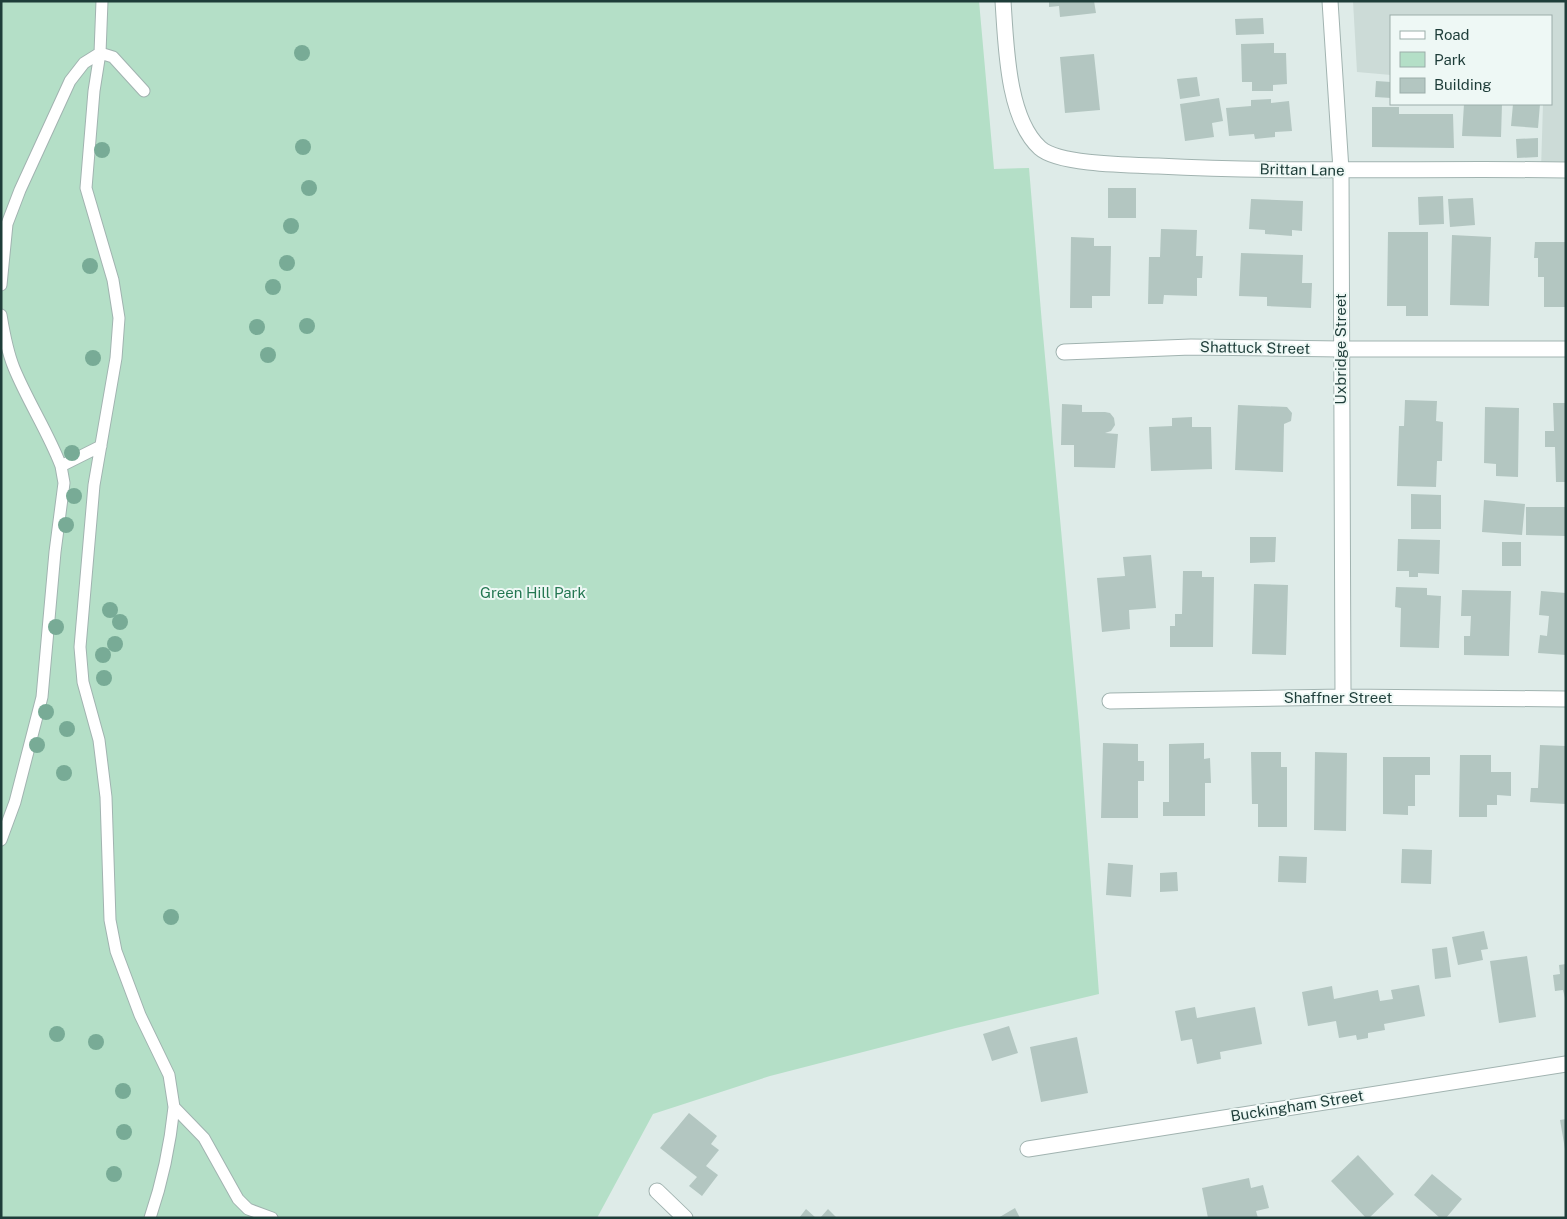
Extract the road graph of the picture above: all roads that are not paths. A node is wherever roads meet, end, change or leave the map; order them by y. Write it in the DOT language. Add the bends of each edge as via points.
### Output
graph roads {
  1 [pos="102,1"];
  2 [pos="1003,1"];
  3 [pos="1330,1"];
  4 [pos="100,52"];
  5 [pos="144,90"];
  6 [pos="1341,170"];
  7 [pos="1566,170"];
  8 [pos="1,285"];
  9 [pos="1,315"];
  10 [pos="1341,349"];
  11 [pos="1566,349"];
  12 [pos="1064,352"];
  13 [pos="100,446"];
  14 [pos="61,466"];
  15 [pos="1342,697"];
  16 [pos="1566,699"];
  17 [pos="1110,701"];
  18 [pos="1,840"];
  19 [pos="1566,1064"];
  20 [pos="174,1107"];
  21 [pos="1028,1149"];
  22 [pos="657,1191"];
  23 [pos="150,1218"];
  24 [pos="272,1218"];
  25 [pos="685,1218"];
  1 -- 4 [label="lane"];
  2 -- 6 [label="street, Brittan Lane" via="1014,97 1027,130 1040,148 1054,156 1104,163 1216,169"];
  3 -- 6 [label="street, Uxbridge Street"];
  4 -- 5 [label="lane" via="113,57"];
  4 -- 8 [label="lane" via="84,63 70,80 20,190 7,224"];
  4 -- 13 [label="lane" via="86,188 113,280 119,318 116,358"];
  6 -- 7 [label="street, Brittan Lane"];
  6 -- 10 [label="street, Uxbridge Street"];
  9 -- 14 [label="lane" via="14,368"];
  10 -- 11 [label="street, Shattuck Street"];
  10 -- 12 [label="street, Shattuck Street" via="1191,347"];
  10 -- 15 [label="street, Uxbridge Street"];
  13 -- 14 [label="lane"];
  13 -- 20 [label="lane" via="82,610 80,647 83,682 99,740 105,787 110,920 116,952 169,1075"];
  14 -- 18 [label="lane" via="64,483 42,696 23,774"];
  15 -- 16 [label="street, Shaffner Street"];
  15 -- 17 [label="street, Shaffner Street"];
  19 -- 21 [label="street, Buckingham Street"];
  20 -- 23 [label="lane" via="170,1147"];
  20 -- 24 [label="lane" via="204,1138 238,1199 248,1210"];
  22 -- 25 [label="street"];
}
